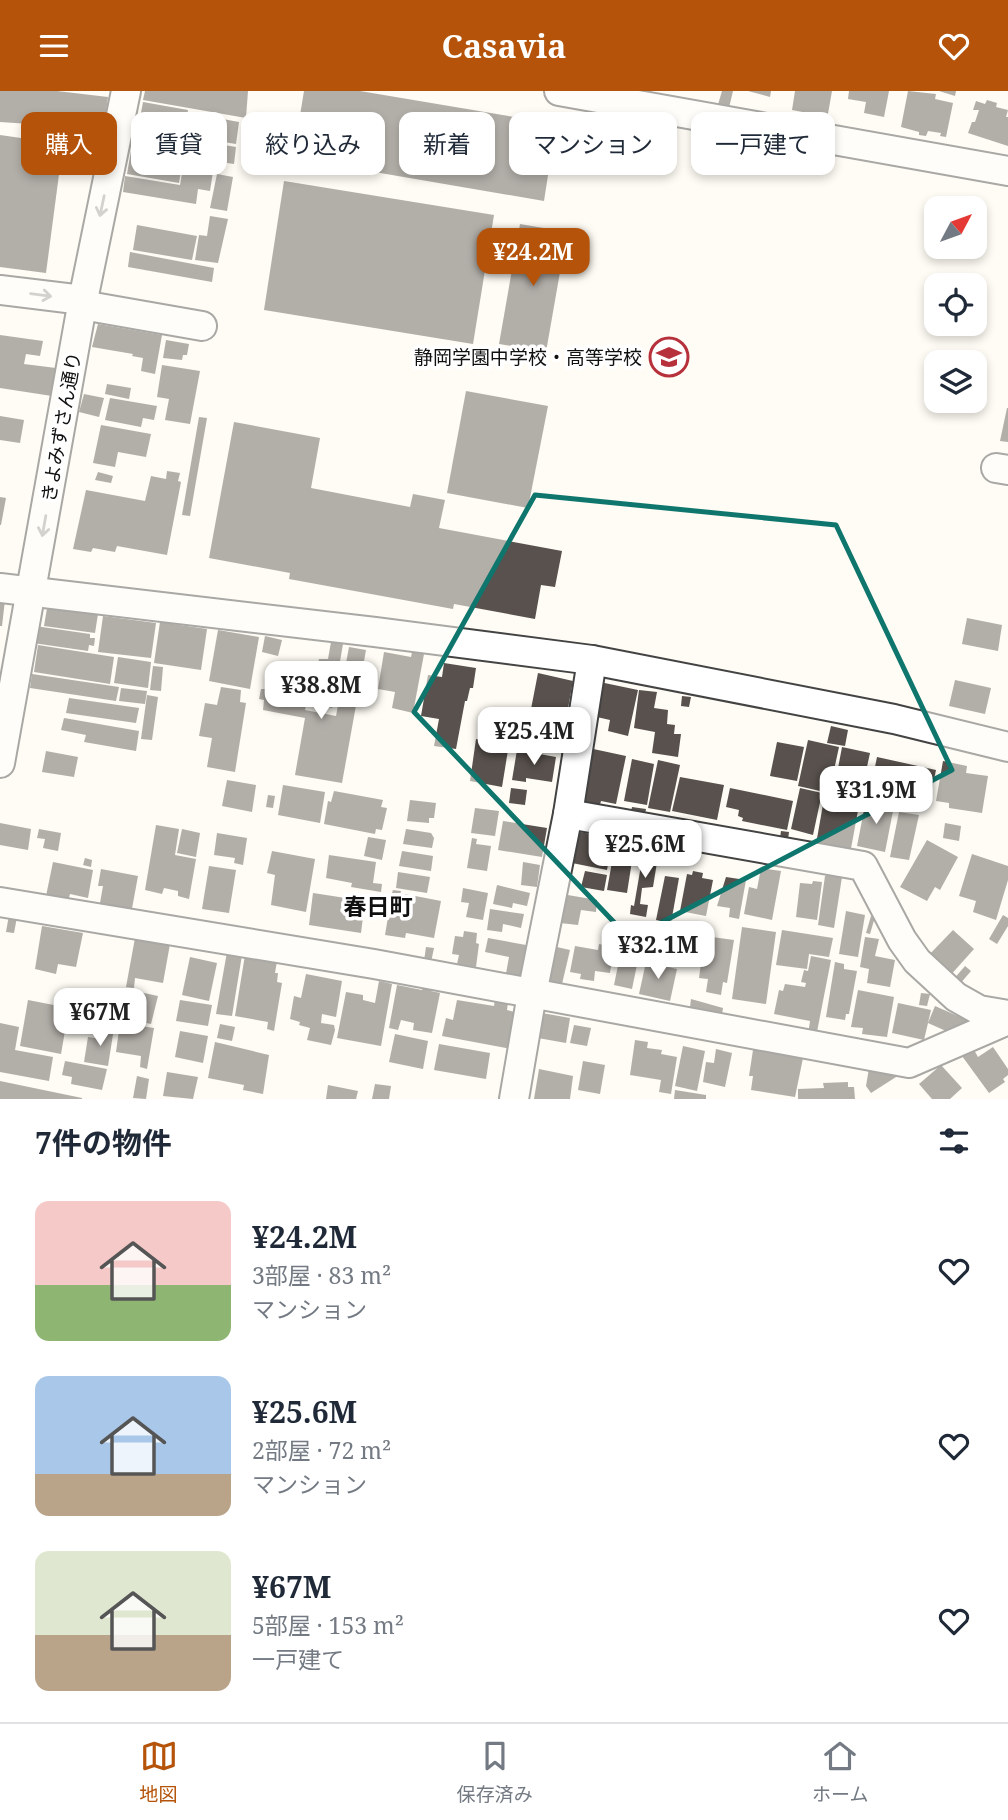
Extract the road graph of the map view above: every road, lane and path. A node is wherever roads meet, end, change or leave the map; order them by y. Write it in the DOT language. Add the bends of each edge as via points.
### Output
graph roads {
  1 [pos="126,91"];
  2 [pos="559,91"];
  3 [pos="603,95"];
  4 [pos="1008,171"];
  5 [pos="0,290"];
  6 [pos="82,302"];
  7 [pos="202,326"];
  8 [pos="0,588"];
  9 [pos="32,591"];
  10 [pos="592,660"];
  11 [pos="1008,747"];
  12 [pos="1,752"];
  13 [pos="568,814"];
  14 [pos="0,902"];
  15 [pos="532,994"];
  16 [pos="1008,1018"];
  17 [pos="514,1099"];
  1 -- 6 [label="street, きよみずさん通り, one-way"];
  2 -- 3 [label="street"];
  3 -- 4 [label="street"];
  5 -- 6 [label="street, one-way"];
  6 -- 7 [label="street"];
  6 -- 9 [label="street, きよみずさん通り, one-way"];
  8 -- 9 [label="street"];
  9 -- 10 [label="street"];
  9 -- 12 [label="street, きよみずさん通り"];
  10 -- 11 [label="street" via="894,719"];
  10 -- 13 [label="street"];
  13 -- 15 [label="street"];
  13 -- 16 [label="street" via="863,866 917,961 956,997"];
  14 -- 15 [label="street"];
  15 -- 16 [label="street" via="909,1063"];
  15 -- 17 [label="street"];
}
